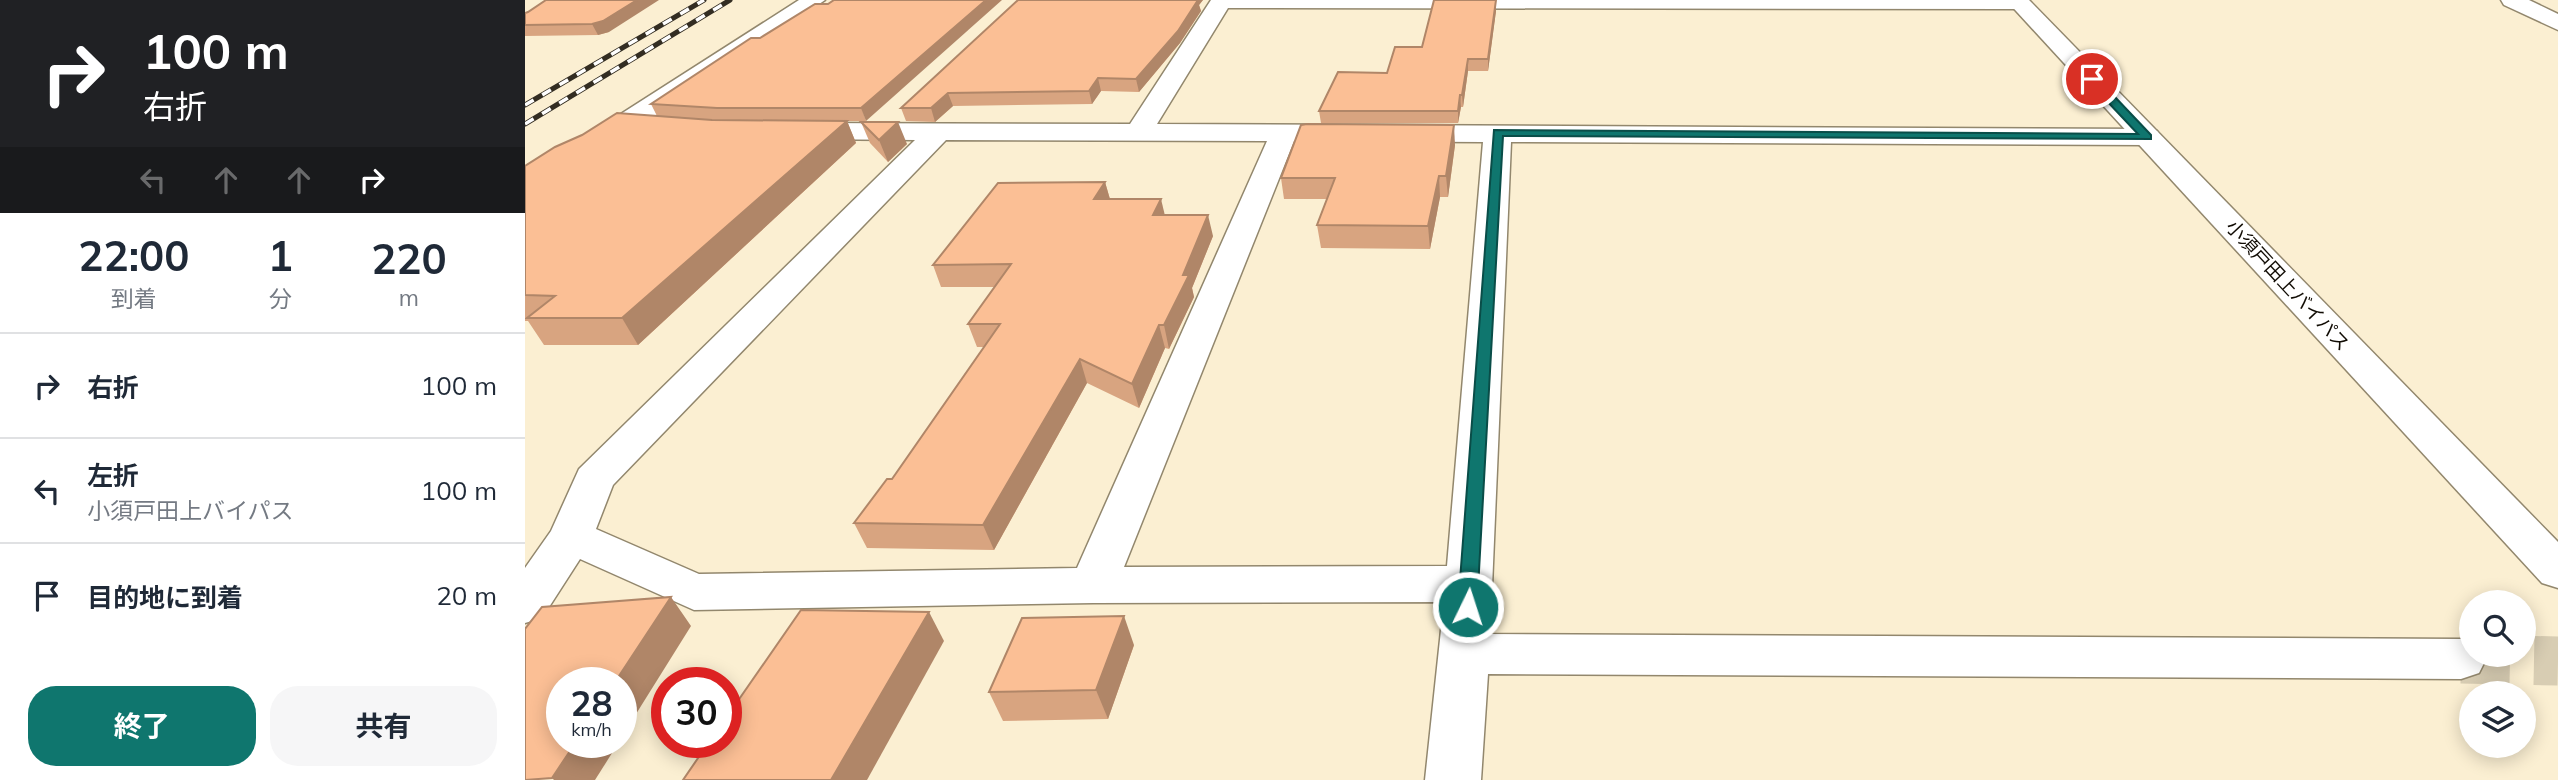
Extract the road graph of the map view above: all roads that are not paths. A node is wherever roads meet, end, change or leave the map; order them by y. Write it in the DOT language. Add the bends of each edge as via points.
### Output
graph roads {
  1 [pos="814,0"];
  2 [pos="2512,0"];
  3 [pos="1221,1"];
  4 [pos="2018,1"];
  5 [pos="2558,23"];
  6 [pos="896,112"];
  7 [pos="623,125"];
  8 [pos="660,127"];
  9 [pos="778,131"];
  10 [pos="876,131"];
  11 [pos="938,132"];
  12 [pos="1139,132"];
  13 [pos="1498,132"];
  14 [pos="1284,133"];
  15 [pos="2147,137"];
  16 [pos="525,181"];
  17 [pos="571,536"];
  18 [pos="2558,571"];
  19 [pos="1469,584"];
  20 [pos="1093,585"];
  21 [pos="525,605"];
  22 [pos="1464,654"];
  23 [pos="2459,659"];
  24 [pos="1453,780"];
  1 -- 7 [label="main road"];
  2 -- 5 [label="main road"];
  3 -- 4 [label="main road"];
  3 -- 12 [label="main road"];
  4 -- 15 [label="main road, 小須戸田上バイパス"];
  6 -- 10 [label="main road"];
  7 -- 8 [label="main road"];
  7 -- 16 [label="main road"];
  9 -- 10 [label="main road"];
  10 -- 11 [label="main road"];
  11 -- 12 [label="main road"];
  11 -- 17 [label="main road" via="594,479"];
  12 -- 14 [label="main road"];
  13 -- 14 [label="main road"];
  13 -- 15 [label="main road"];
  13 -- 19 [label="main road"];
  14 -- 20 [label="main road"];
  15 -- 18 [label="main road, 小須戸田上バイパス"];
  17 -- 20 [label="main road" via="694,592"];
  17 -- 21 [label="main road"];
  19 -- 20 [label="main road"];
  19 -- 22 [label="main road"];
  22 -- 23 [label="main road"];
  22 -- 24 [label="main road"];
}
